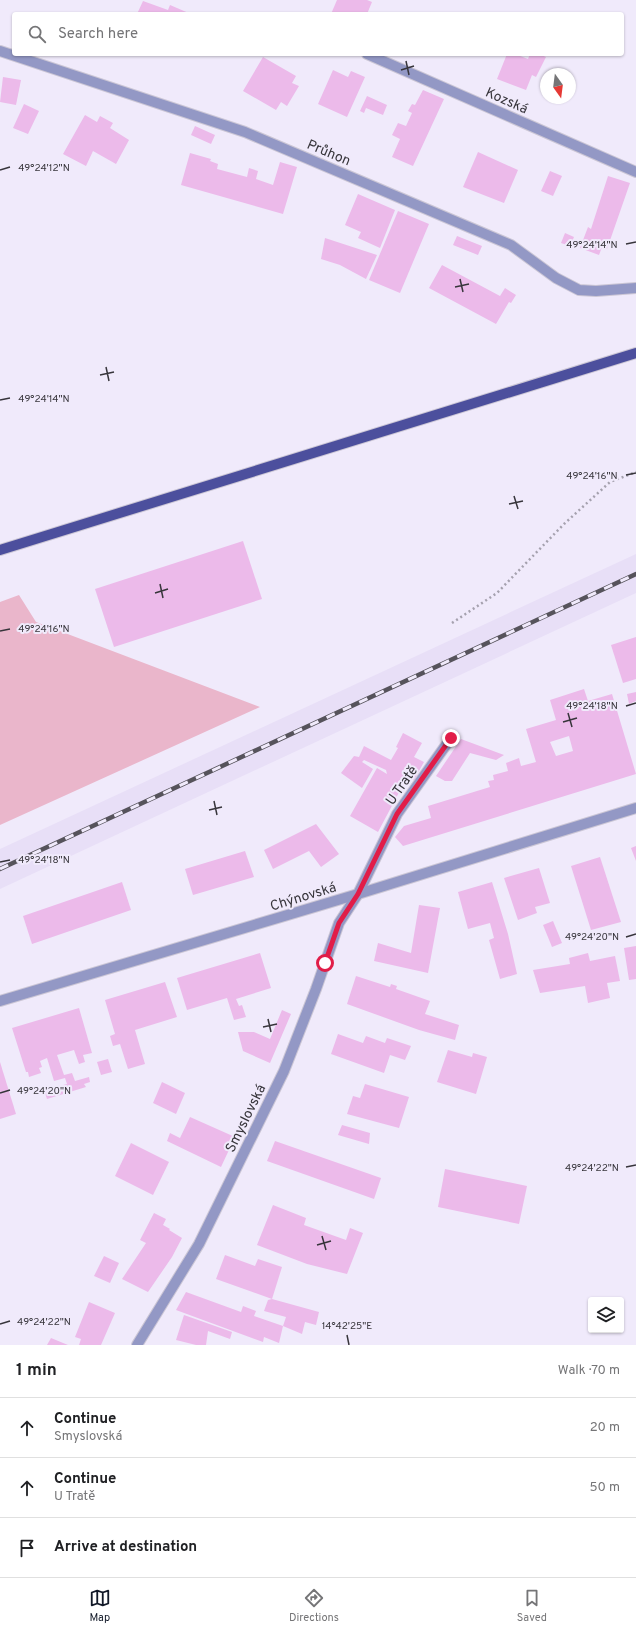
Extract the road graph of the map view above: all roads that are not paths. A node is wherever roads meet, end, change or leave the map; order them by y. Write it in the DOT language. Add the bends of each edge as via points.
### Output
graph roads {
  1 [pos="0,51"];
  2 [pos="12,55"];
  3 [pos="15,56"];
  4 [pos="372,56"];
  5 [pos="636,172"];
  6 [pos="636,288"];
  7 [pos="636,353"];
  8 [pos="0,550"];
  9 [pos="451,738"];
  10 [pos="636,808"];
  11 [pos="358,894"];
  12 [pos="0,1001"];
  13 [pos="137,1345"];
  1 -- 2 [label="street, Průhon"];
  3 -- 6 [label="street, Průhon" via="245,132 511,245 556,278 579,290"];
  4 -- 5 [label="street, Kozská"];
  7 -- 8 [label="main road"];
  9 -- 11 [label="street, U Tratě" via="397,814"];
  10 -- 11 [label="street, Chýnovská"];
  11 -- 12 [label="street, Chýnovská"];
  11 -- 13 [label="street, Smyslovská" via="339,923 281,1078 199,1244"];
}
